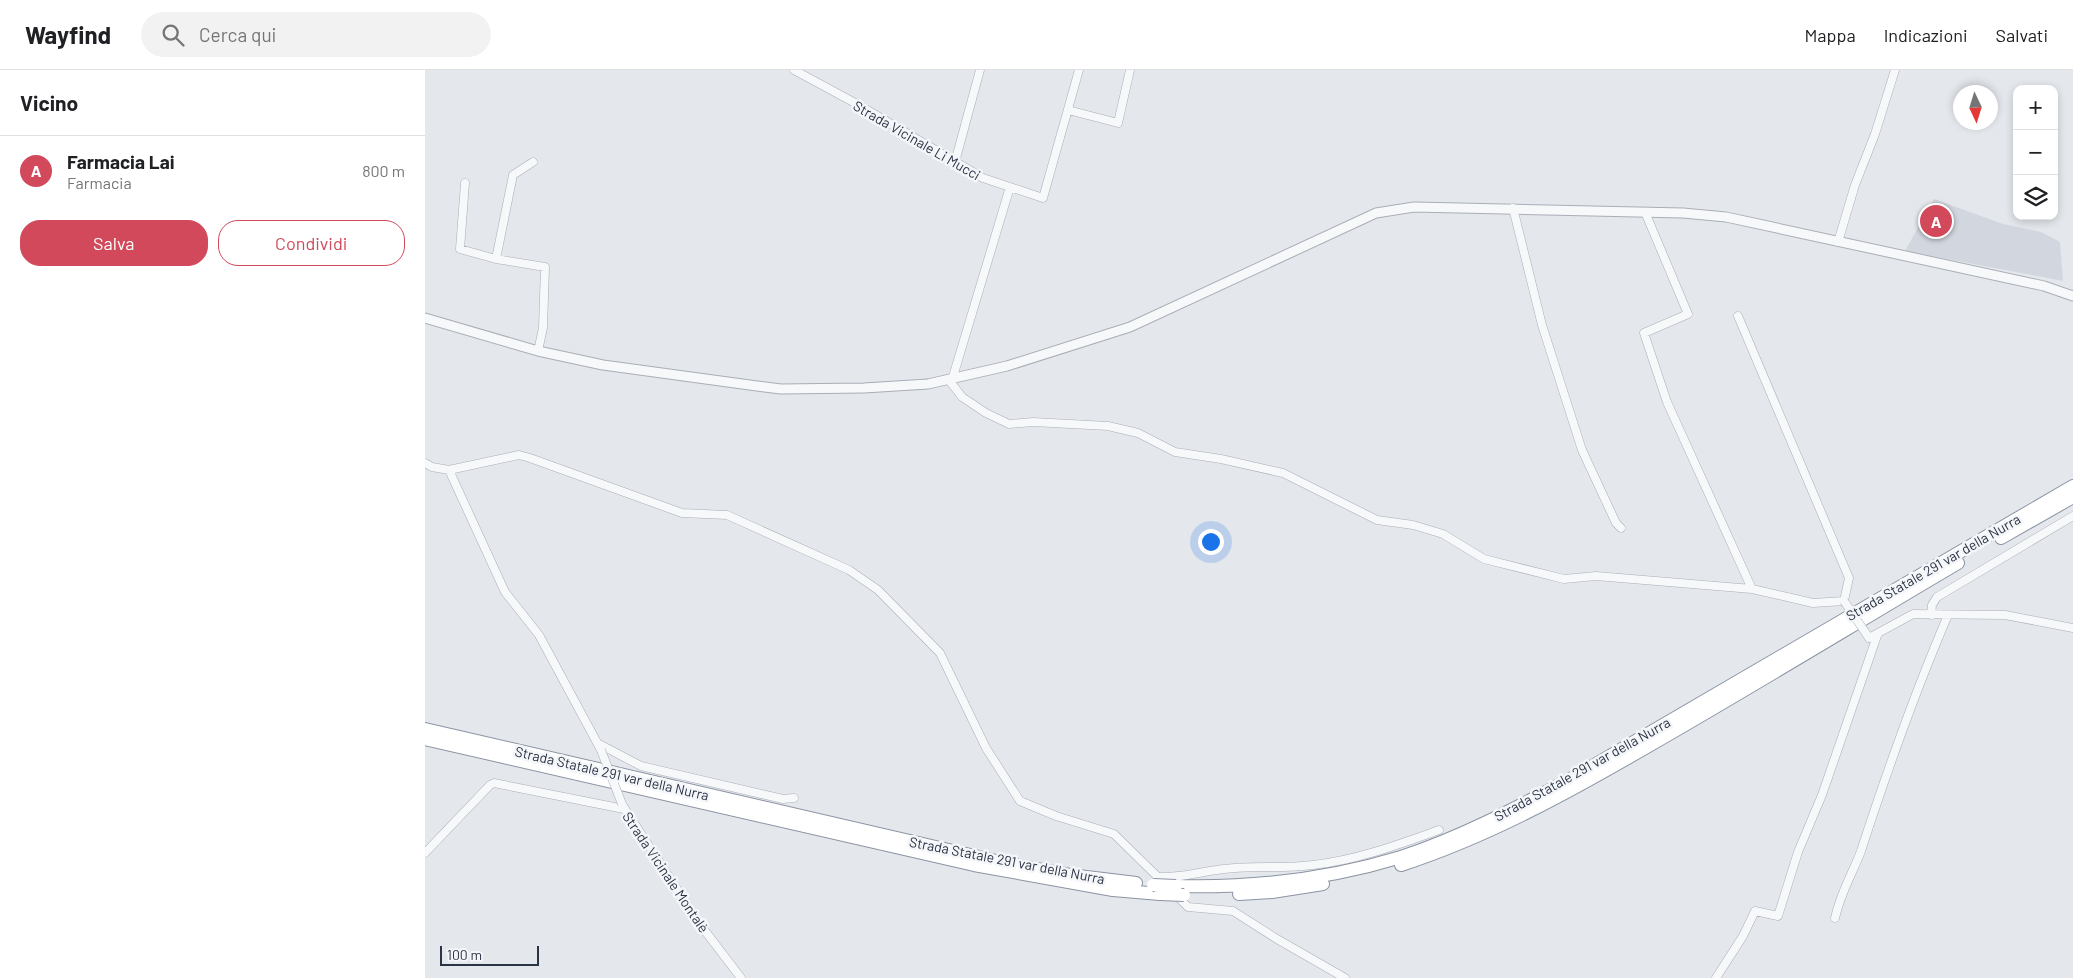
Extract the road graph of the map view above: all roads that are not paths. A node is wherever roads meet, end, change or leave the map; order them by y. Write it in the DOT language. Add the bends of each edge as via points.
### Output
graph roads {
  1 [pos="794,70"];
  2 [pos="980,70"];
  3 [pos="1079,70"];
  4 [pos="1130,70"];
  5 [pos="1895,70"];
  6 [pos="1067,110"];
  7 [pos="533,162"];
  8 [pos="955,162"];
  9 [pos="465,183"];
  10 [pos="1010,187"];
  11 [pos="1513,208"];
  12 [pos="1645,212"];
  13 [pos="1838,242"];
  14 [pos="496,259"];
  15 [pos="2073,296"];
  16 [pos="1738,316"];
  17 [pos="425,318"];
  18 [pos="538,351"];
  19 [pos="951,380"];
  20 [pos="425,463"];
  21 [pos="449,470"];
  22 [pos="2073,486"];
  23 [pos="2073,497"];
  24 [pos="2073,516"];
  25 [pos="1621,528"];
  26 [pos="1752,589"];
  27 [pos="1844,602"];
  28 [pos="1931,615"];
  29 [pos="1948,615"];
  30 [pos="2073,628"];
  31 [pos="1878,633"];
  32 [pos="425,729"];
  33 [pos="425,739"];
  34 [pos="600,747"];
  35 [pos="794,798"];
  36 [pos="623,807"];
  37 [pos="1439,830"];
  38 [pos="425,853"];
  39 [pos="1157,885"];
  40 [pos="1180,890"];
  41 [pos="1835,918"];
  42 [pos="741,978"];
  43 [pos="1345,978"];
  44 [pos="1716,978"];
  1 -- 8 [label="street, Strada Vicinale Li Mucci"];
  2 -- 8 [label="street"];
  3 -- 6 [label="street, Strada Vicinale Li Mucci"];
  4 -- 6 [label="street" via="1118,123"];
  5 -- 13 [label="street"];
  6 -- 10 [label="street, Strada Vicinale Li Mucci" via="1043,198"];
  7 -- 14 [label="street" via="513,175"];
  8 -- 10 [label="street, Strada Vicinale Li Mucci" via="983,178"];
  9 -- 14 [label="street" via="459,247"];
  10 -- 19 [label="street"];
  11 -- 12 [label="street"];
  11 -- 19 [label="street" via="1414,206 1376,213 1130,327"];
  11 -- 25 [label="street" via="1542,325 1582,450"];
  12 -- 13 [label="street" via="1726,217"];
  12 -- 26 [label="street" via="1688,314 1644,333 1667,402"];
  13 -- 15 [label="street" via="2044,286"];
  14 -- 18 [label="street" via="545,267 543,328"];
  16 -- 27 [label="street" via="1849,578"];
  17 -- 18 [label="street"];
  18 -- 19 [label="street" via="603,365 781,389 864,388"];
  19 -- 26 [label="street" via="962,397 1009,424 1108,426 1138,433 1175,452 1283,473 1377,520 1413,525 1443,534 1484,559 1563,580 1596,576"];
  20 -- 21 [label="street"];
  21 -- 34 [label="street, Strada Vicinale Montalè" via="505,592 539,635"];
  21 -- 39 [label="street" via="519,456 530,458 682,513 727,516 849,570 878,590 940,653 986,748 1020,801 1114,834"];
  22 -- 40 [label="highway, Strada Statale 291 var della Nurra" via="1501,816 1402,856 1333,873 1277,882"];
  23 -- 40 [label="highway, Strada Statale 291 var della Nurra" via="1758,684 1572,790 1490,832 1397,867 1336,881 1272,892"];
  24 -- 28 [label="street" via="1937,597"];
  26 -- 27 [label="street" via="1813,603"];
  27 -- 31 [label="street, bridge" via="1869,638"];
  28 -- 29 [label="street"];
  28 -- 31 [label="street" via="1913,614"];
  29 -- 30 [label="street" via="2005,615"];
  29 -- 41 [label="street" via="1917,688 1856,865 1839,896"];
  31 -- 44 [label="street" via="1778,916 1755,912"];
  32 -- 39 [label="highway, Strada Statale 291 var della Nurra" via="1005,863 1114,882"];
  33 -- 39 [label="highway, Strada Statale 291 var della Nurra" via="983,867 1113,890"];
  34 -- 35 [label="street" via="641,766 783,799"];
  34 -- 36 [label="street, Strada Vicinale Montalè, bridge"];
  36 -- 38 [label="street" via="494,783"];
  36 -- 42 [label="street, Strada Vicinale Montalè" via="699,924"];
  37 -- 39 [label="street" via="1346,860 1290,868 1218,870"];
  39 -- 40 [label="highway, Strada Statale 291 var della Nurra, bridge"];
  39 -- 43 [label="street" via="1187,907 1233,911"];
}
